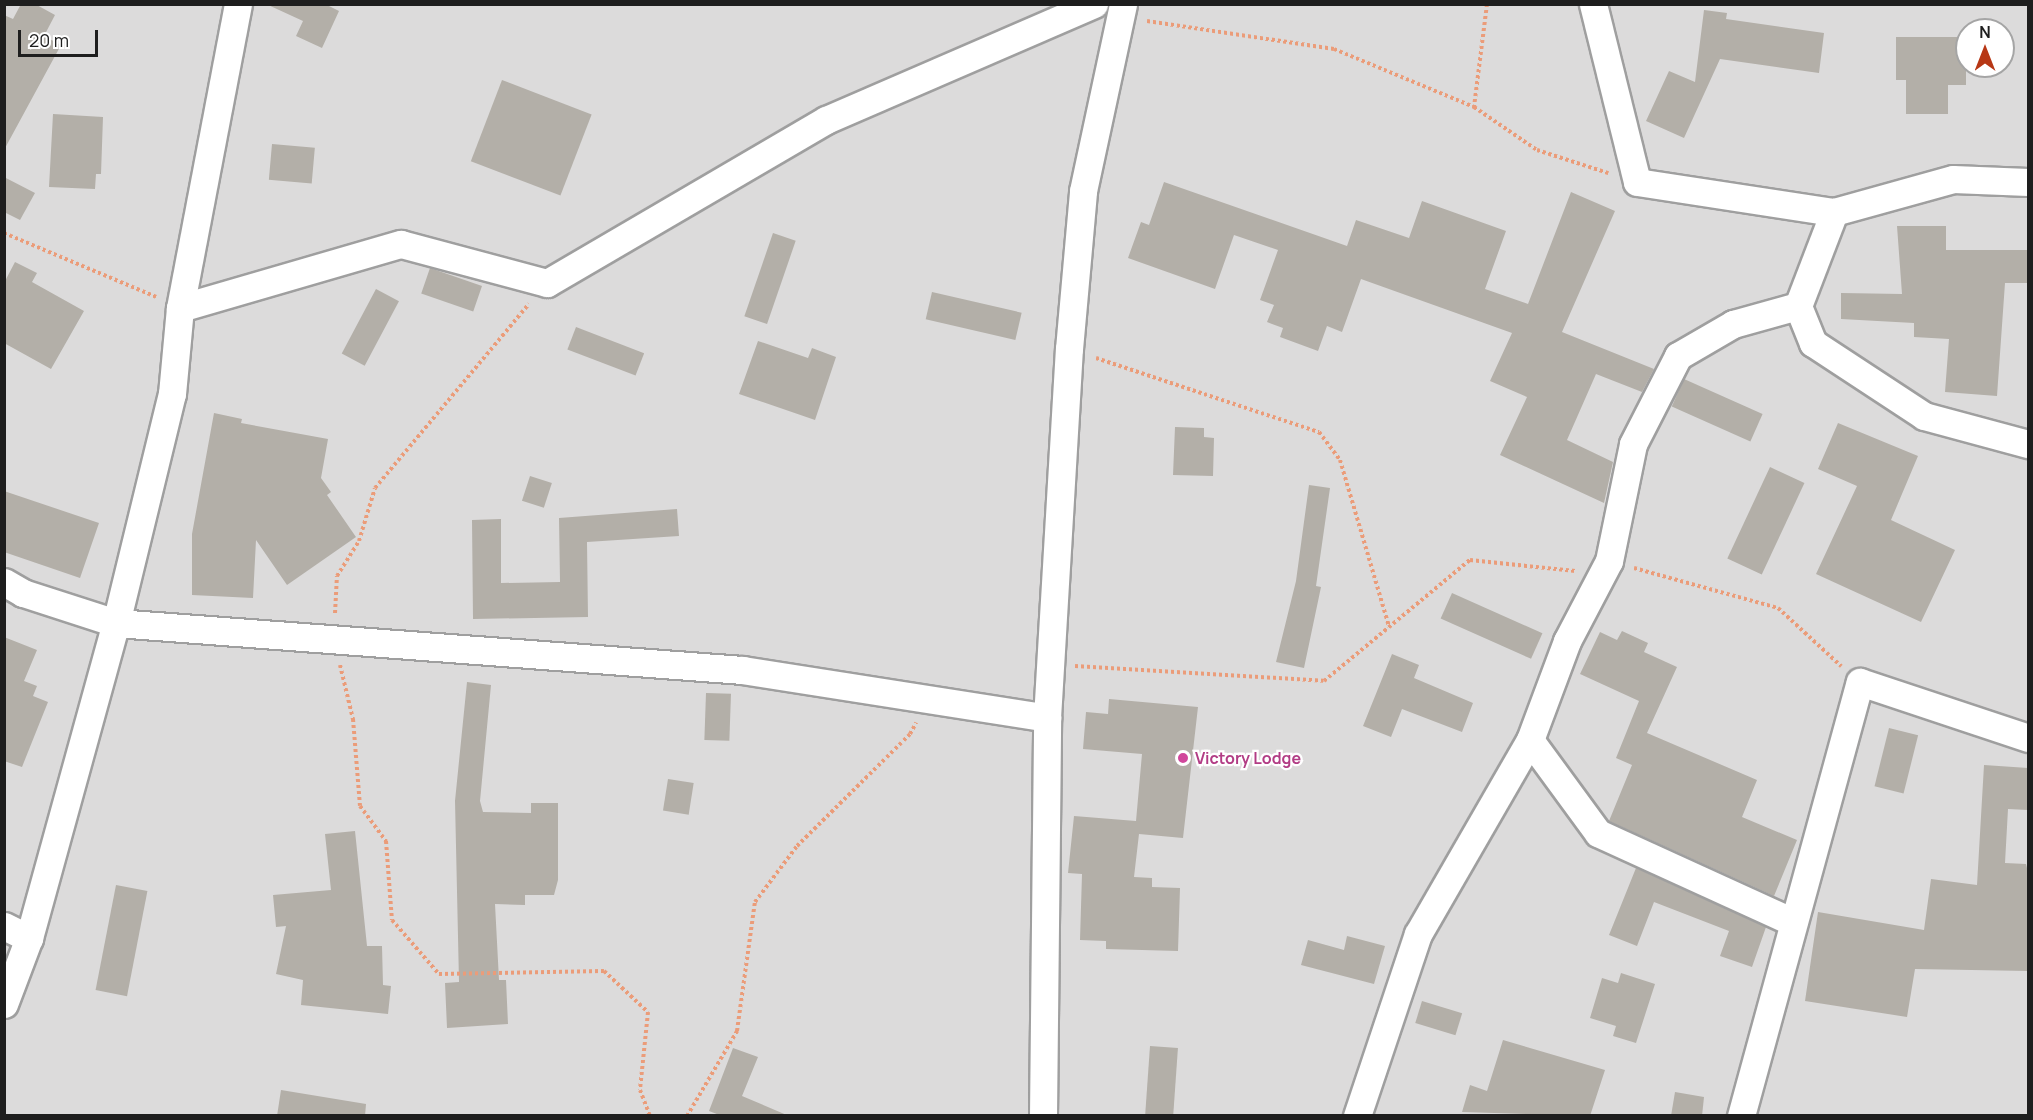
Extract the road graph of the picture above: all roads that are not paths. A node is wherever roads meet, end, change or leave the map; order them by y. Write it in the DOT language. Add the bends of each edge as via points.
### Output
graph roads {
  1 [pos="238,4"];
  2 [pos="1094,4"];
  3 [pos="1593,4"];
  4 [pos="1121,11"];
  5 [pos="2028,182"];
  6 [pos="1834,212"];
  7 [pos="1798,306"];
  8 [pos="180,308"];
  9 [pos="2028,444"];
  10 [pos="4,582"];
  11 [pos="116,622"];
  12 [pos="1047,718"];
  13 [pos="2028,738"];
  14 [pos="1530,740"];
  15 [pos="1793,922"];
  16 [pos="4,926"];
  17 [pos="29,938"];
  18 [pos="4,1004"];
  19 [pos="1043,1116"];
  20 [pos="1357,1116"];
  21 [pos="1741,1116"];
  1 -- 8 [label="street"];
  2 -- 8 [label="street" via="826,120 547,283 401,244"];
  3 -- 6 [label="street" via="1637,182"];
  4 -- 12 [label="street" via="1083,191 1069,349"];
  5 -- 6 [label="street" via="1953,178"];
  6 -- 7 [label="street"];
  7 -- 9 [label="street" via="1813,343 1924,416"];
  7 -- 14 [label="street" via="1733,324 1678,356 1633,444 1609,561 1567,641"];
  8 -- 11 [label="street" via="172,394"];
  10 -- 11 [label="street" via="23,593"];
  11 -- 12 [label="street" via="742,670"];
  11 -- 17 [label="street"];
  12 -- 19 [label="street"];
  13 -- 15 [label="street" via="1860,682"];
  14 -- 15 [label="street" via="1598,833"];
  14 -- 20 [label="street" via="1418,934"];
  15 -- 21 [label="street"];
  16 -- 17 [label="street"];
  17 -- 18 [label="street"];
}
